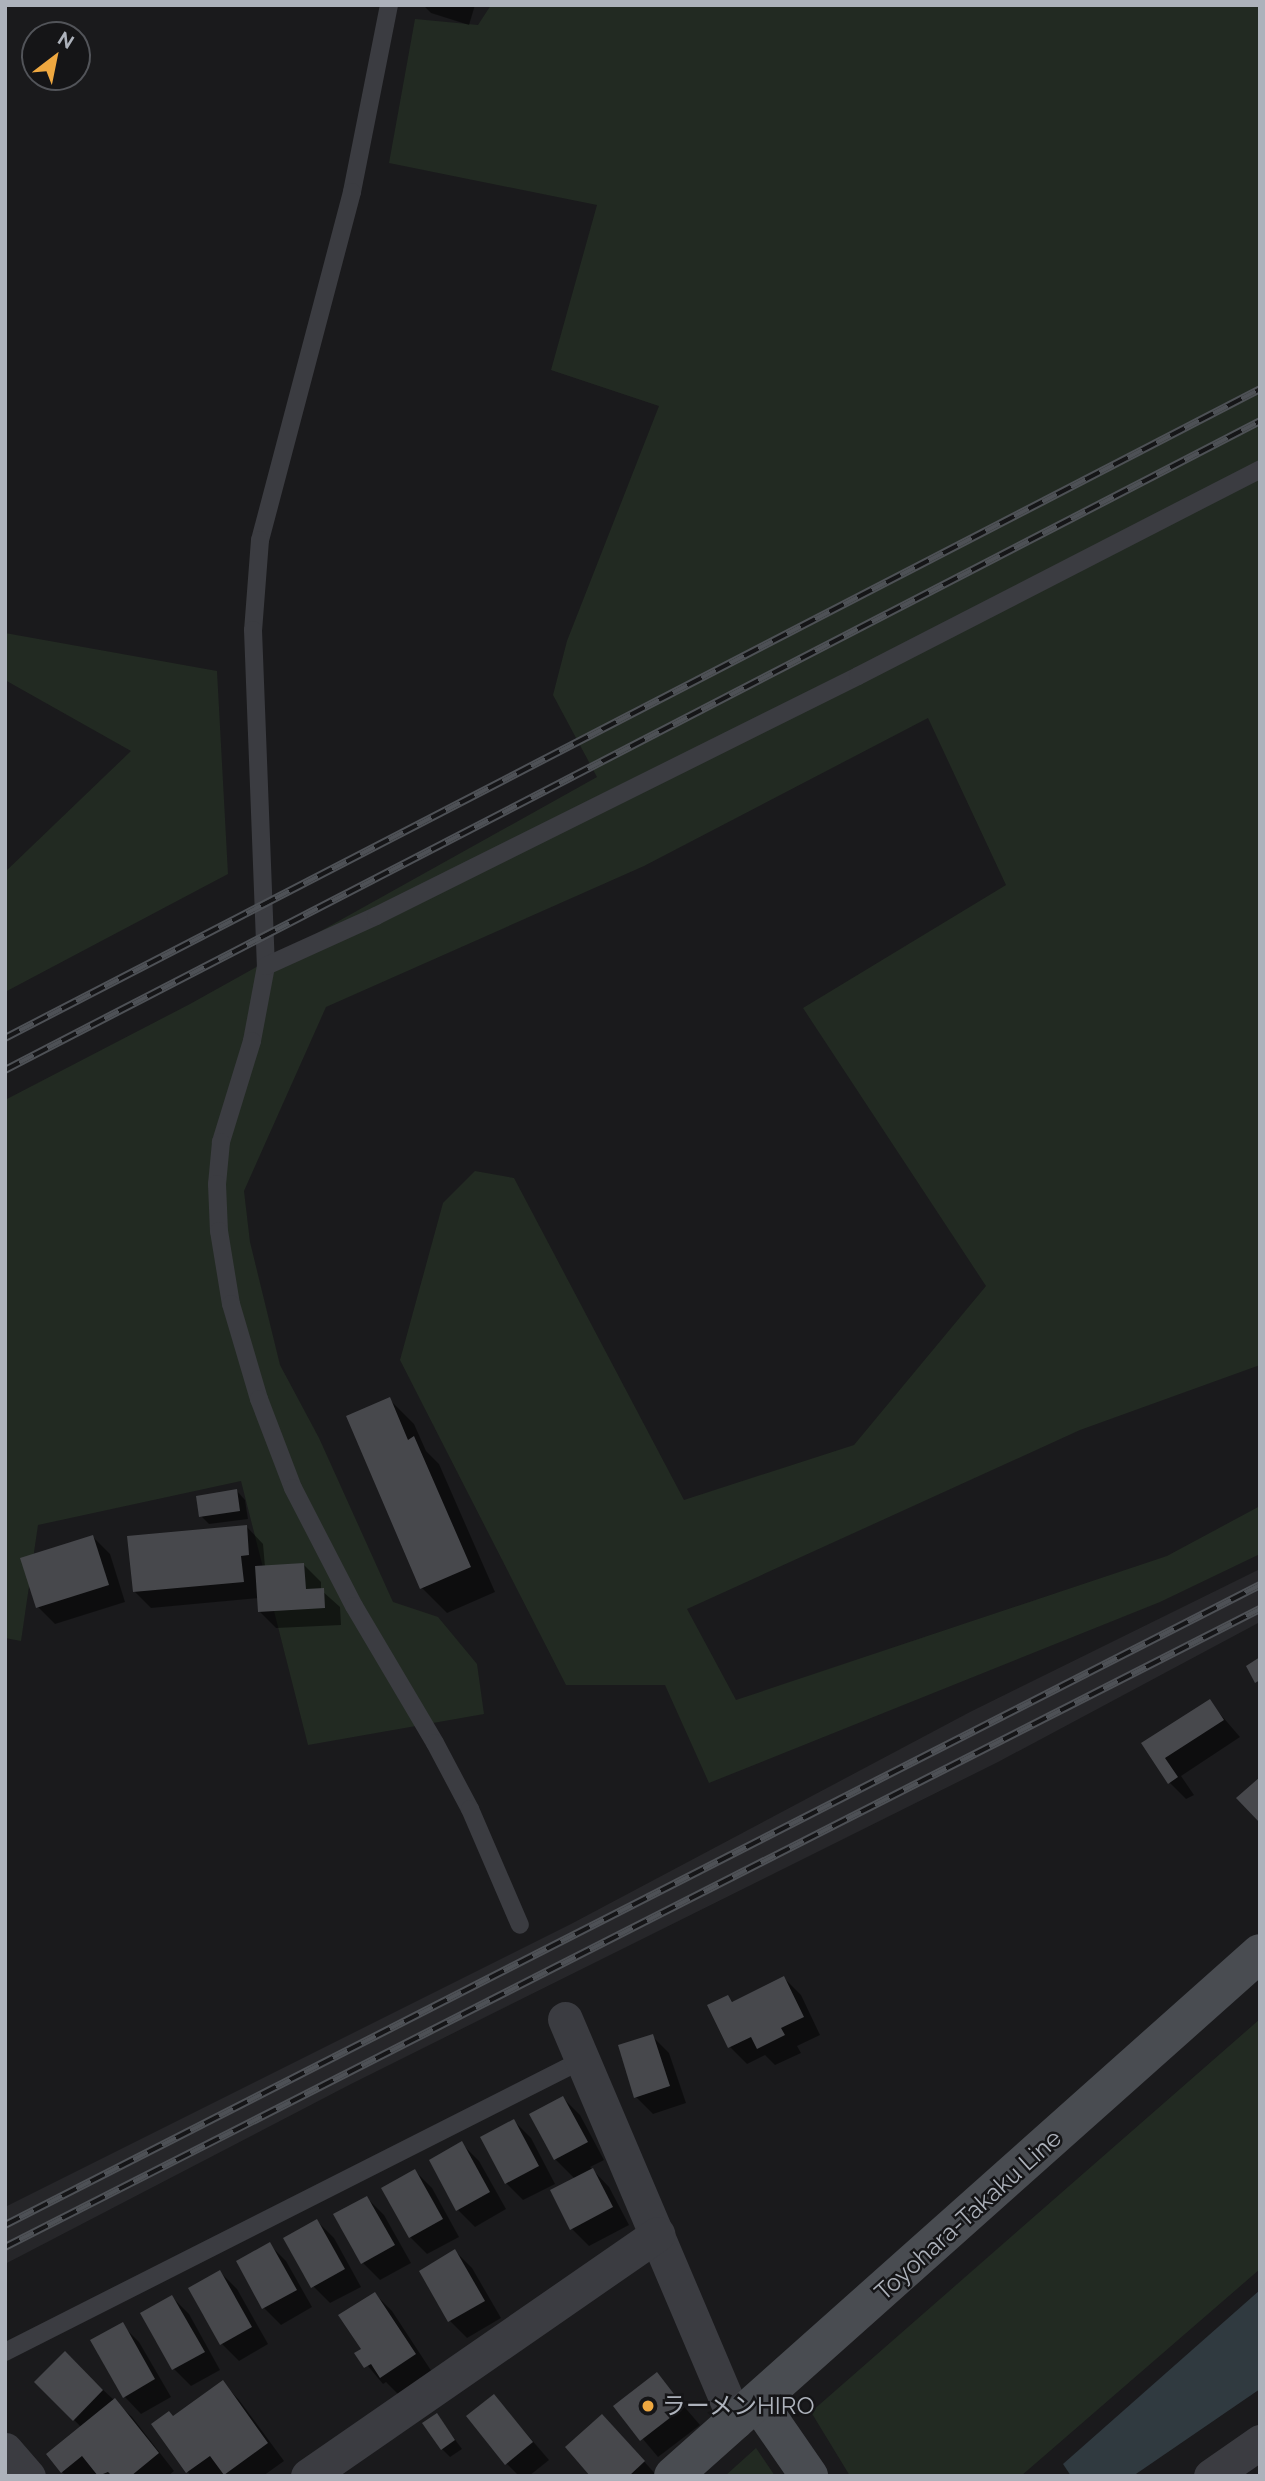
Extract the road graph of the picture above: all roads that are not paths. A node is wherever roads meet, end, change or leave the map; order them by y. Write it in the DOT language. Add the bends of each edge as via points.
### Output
graph roads {
  1 [pos="389,5"];
  2 [pos="1260,470"];
  3 [pos="266,966"];
  4 [pos="520,1925"];
  5 [pos="1260,1953"];
  6 [pos="565,2019"];
  7 [pos="583,2059"];
  8 [pos="657,2234"];
  9 [pos="5,2352"];
  10 [pos="747,2412"];
  11 [pos="1260,2442"];
  12 [pos="308,2476"];
  13 [pos="673,2476"];
  14 [pos="808,2476"];
  15 [pos="1212,2476"];
  1 -- 3 [label="lane" via="352,191 260,540 253,630"];
  2 -- 3 [label="lane" via="809,701"];
  3 -- 4 [label="lane" via="252,1041 221,1142 219,1231 231,1304 259,1399 293,1488 354,1606 470,1809"];
  5 -- 10 [label="main road, Toyohara-Takaku Line"];
  6 -- 7 [label="street"];
  7 -- 8 [label="street"];
  7 -- 9 [label="lane"];
  8 -- 10 [label="street"];
  8 -- 12 [label="street"];
  10 -- 13 [label="main road, Toyohara-Takaku Line"];
  10 -- 14 [label="main road"];
  11 -- 15 [label="street"];
}
